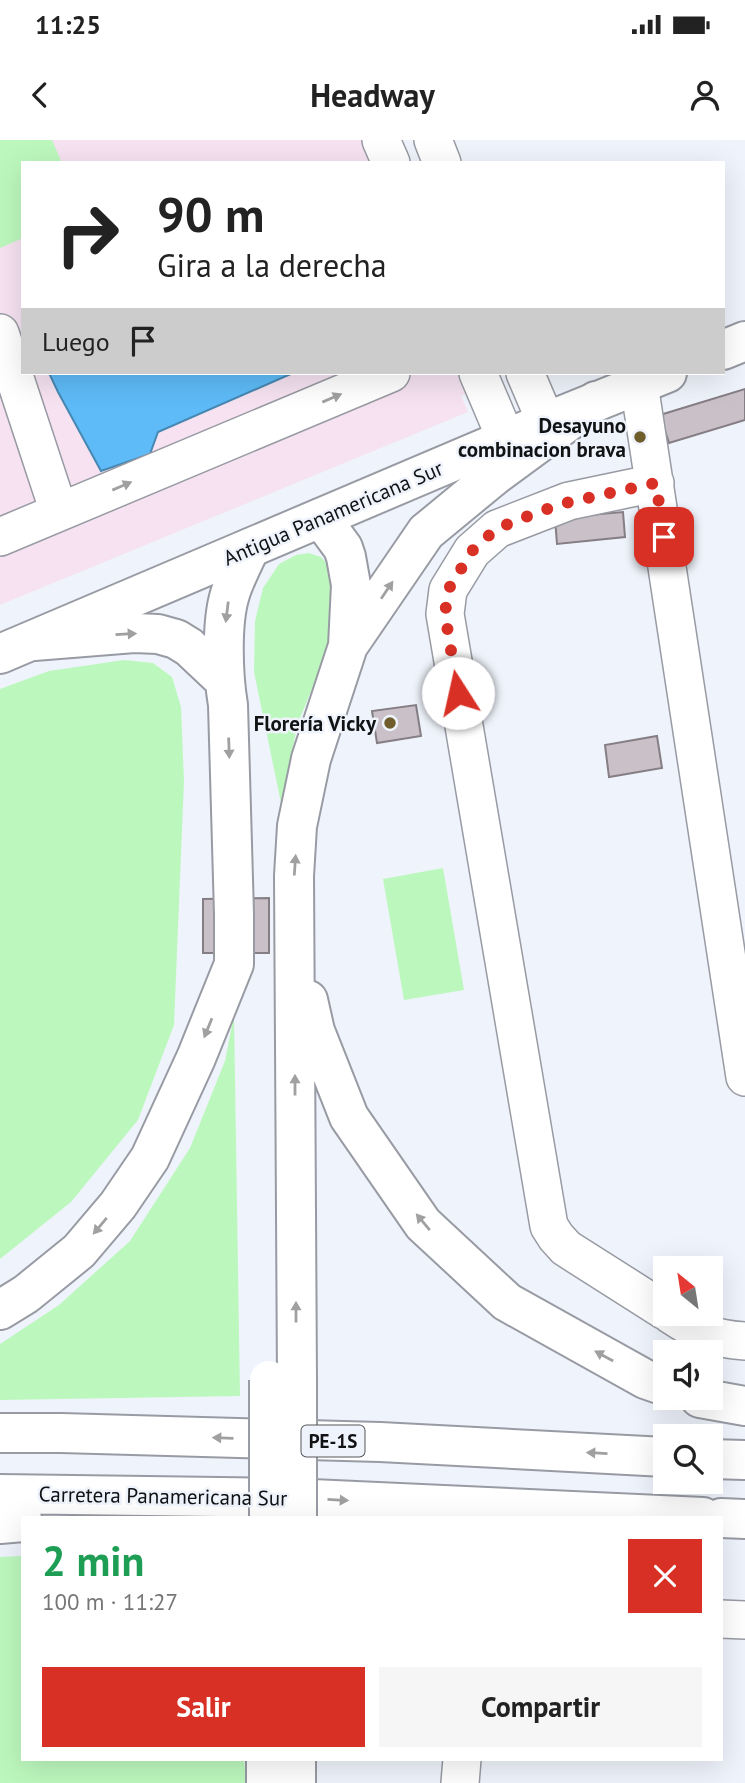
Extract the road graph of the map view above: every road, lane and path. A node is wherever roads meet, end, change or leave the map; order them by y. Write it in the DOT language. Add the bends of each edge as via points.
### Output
graph roads {
  1 [pos="382,140"];
  2 [pos="390,161"];
  3 [pos="0,333"];
  4 [pos="745,341"];
  5 [pos="725,349"];
  6 [pos="386,375"];
  7 [pos="479,375"];
  8 [pos="526,375"];
  9 [pos="653,378"];
  10 [pos="596,401"];
  11 [pos="546,422"];
  12 [pos="506,439"];
  13 [pos="656,483"];
  14 [pos="59,512"];
  15 [pos="321,518"];
  16 [pos="0,537"];
  17 [pos="250,548"];
  18 [pos="348,646"];
  19 [pos="17,647"];
  20 [pos="224,680"];
  21 [pos="294,933"];
  22 [pos="745,1077"];
  23 [pos="653,1303"];
  24 [pos="0,1310"];
  25 [pos="688,1326"];
  26 [pos="745,1341"];
  27 [pos="653,1382"];
  28 [pos="723,1402"];
  29 [pos="745,1406"];
  30 [pos="0,1433"];
  31 [pos="653,1456"];
  32 [pos="723,1460"];
  33 [pos="745,1461"];
  34 [pos="0,1494"];
  35 [pos="285,1511"];
  36 [pos="115,1516"];
  37 [pos="633,1516"];
  38 [pos="723,1518"];
  39 [pos="745,1519"];
  40 [pos="21,1522"];
  41 [pos="0,1524"];
  42 [pos="723,1619"];
  43 [pos="745,1620"];
  44 [pos="266,1761"];
  45 [pos="296,1761"];
  46 [pos="462,1761"];
  47 [pos="266,1783"];
  48 [pos="296,1783"];
  49 [pos="460,1783"];
  1 -- 2 [label="street"];
  3 -- 14 [label="street"];
  4 -- 5 [label="main road"];
  14 -- 6 [label="street, one-way"];
  7 -- 12 [label="street"];
  8 -- 11 [label="street"];
  9 -- 10 [label="main road, Antigua Panamericana Sur"];
  9 -- 13 [label="street"];
  10 -- 11 [label="main road, Antigua Panamericana Sur"];
  18 -- 10 [label="main road, one-way" via="426,532"];
  11 -- 12 [label="main road, Antigua Panamericana Sur"];
  12 -- 15 [label="main road, Antigua Panamericana Sur"];
  13 -- 22 [label="street"];
  13 -- 23 [label="street" via="569,502 496,529 472,551 448,590 445,614 549,1226 566,1248"];
  14 -- 16 [label="street"];
  15 -- 17 [label="main road, Antigua Panamericana Sur"];
  15 -- 18 [label="main road" via="344,548 351,585"];
  17 -- 19 [label="main road, Antigua Panamericana Sur"];
  17 -- 20 [label="main road, one-way" via="226,611"];
  21 -- 18 [label="main road, one-way" via="297,826 311,759"];
  19 -- 20 [label="main road, one-way" via="158,634 189,647"];
  20 -- 24 [label="main road, one-way" via="234,964 150,1158 79,1251"];
  27 -- 21 [label="main road, one-way" via="507,1302 423,1224 349,1117 315,1031"];
  35 -- 21 [label="main road, one-way, bridge" via="283,1380"];
  25 -- 26 [label="street" via="713,1337"];
  28 -- 29 [label="main road"];
  31 -- 30 [label="main road, PE-1S, one-way" via="366,1442"];
  32 -- 33 [label="main road"];
  34 -- 35 [label="main road, Carretera Panamericana Sur" via="83,1494"];
  35 -- 36 [label="main road"];
  35 -- 37 [label="main road, Carretera Panamericana Sur, one-way"];
  38 -- 39 [label="main road"];
  40 -- 41 [label="main road"];
  42 -- 43 [label="street"];
  44 -- 47 [label="main road"];
  45 -- 48 [label="main road"];
  46 -- 49 [label="street"];
}
